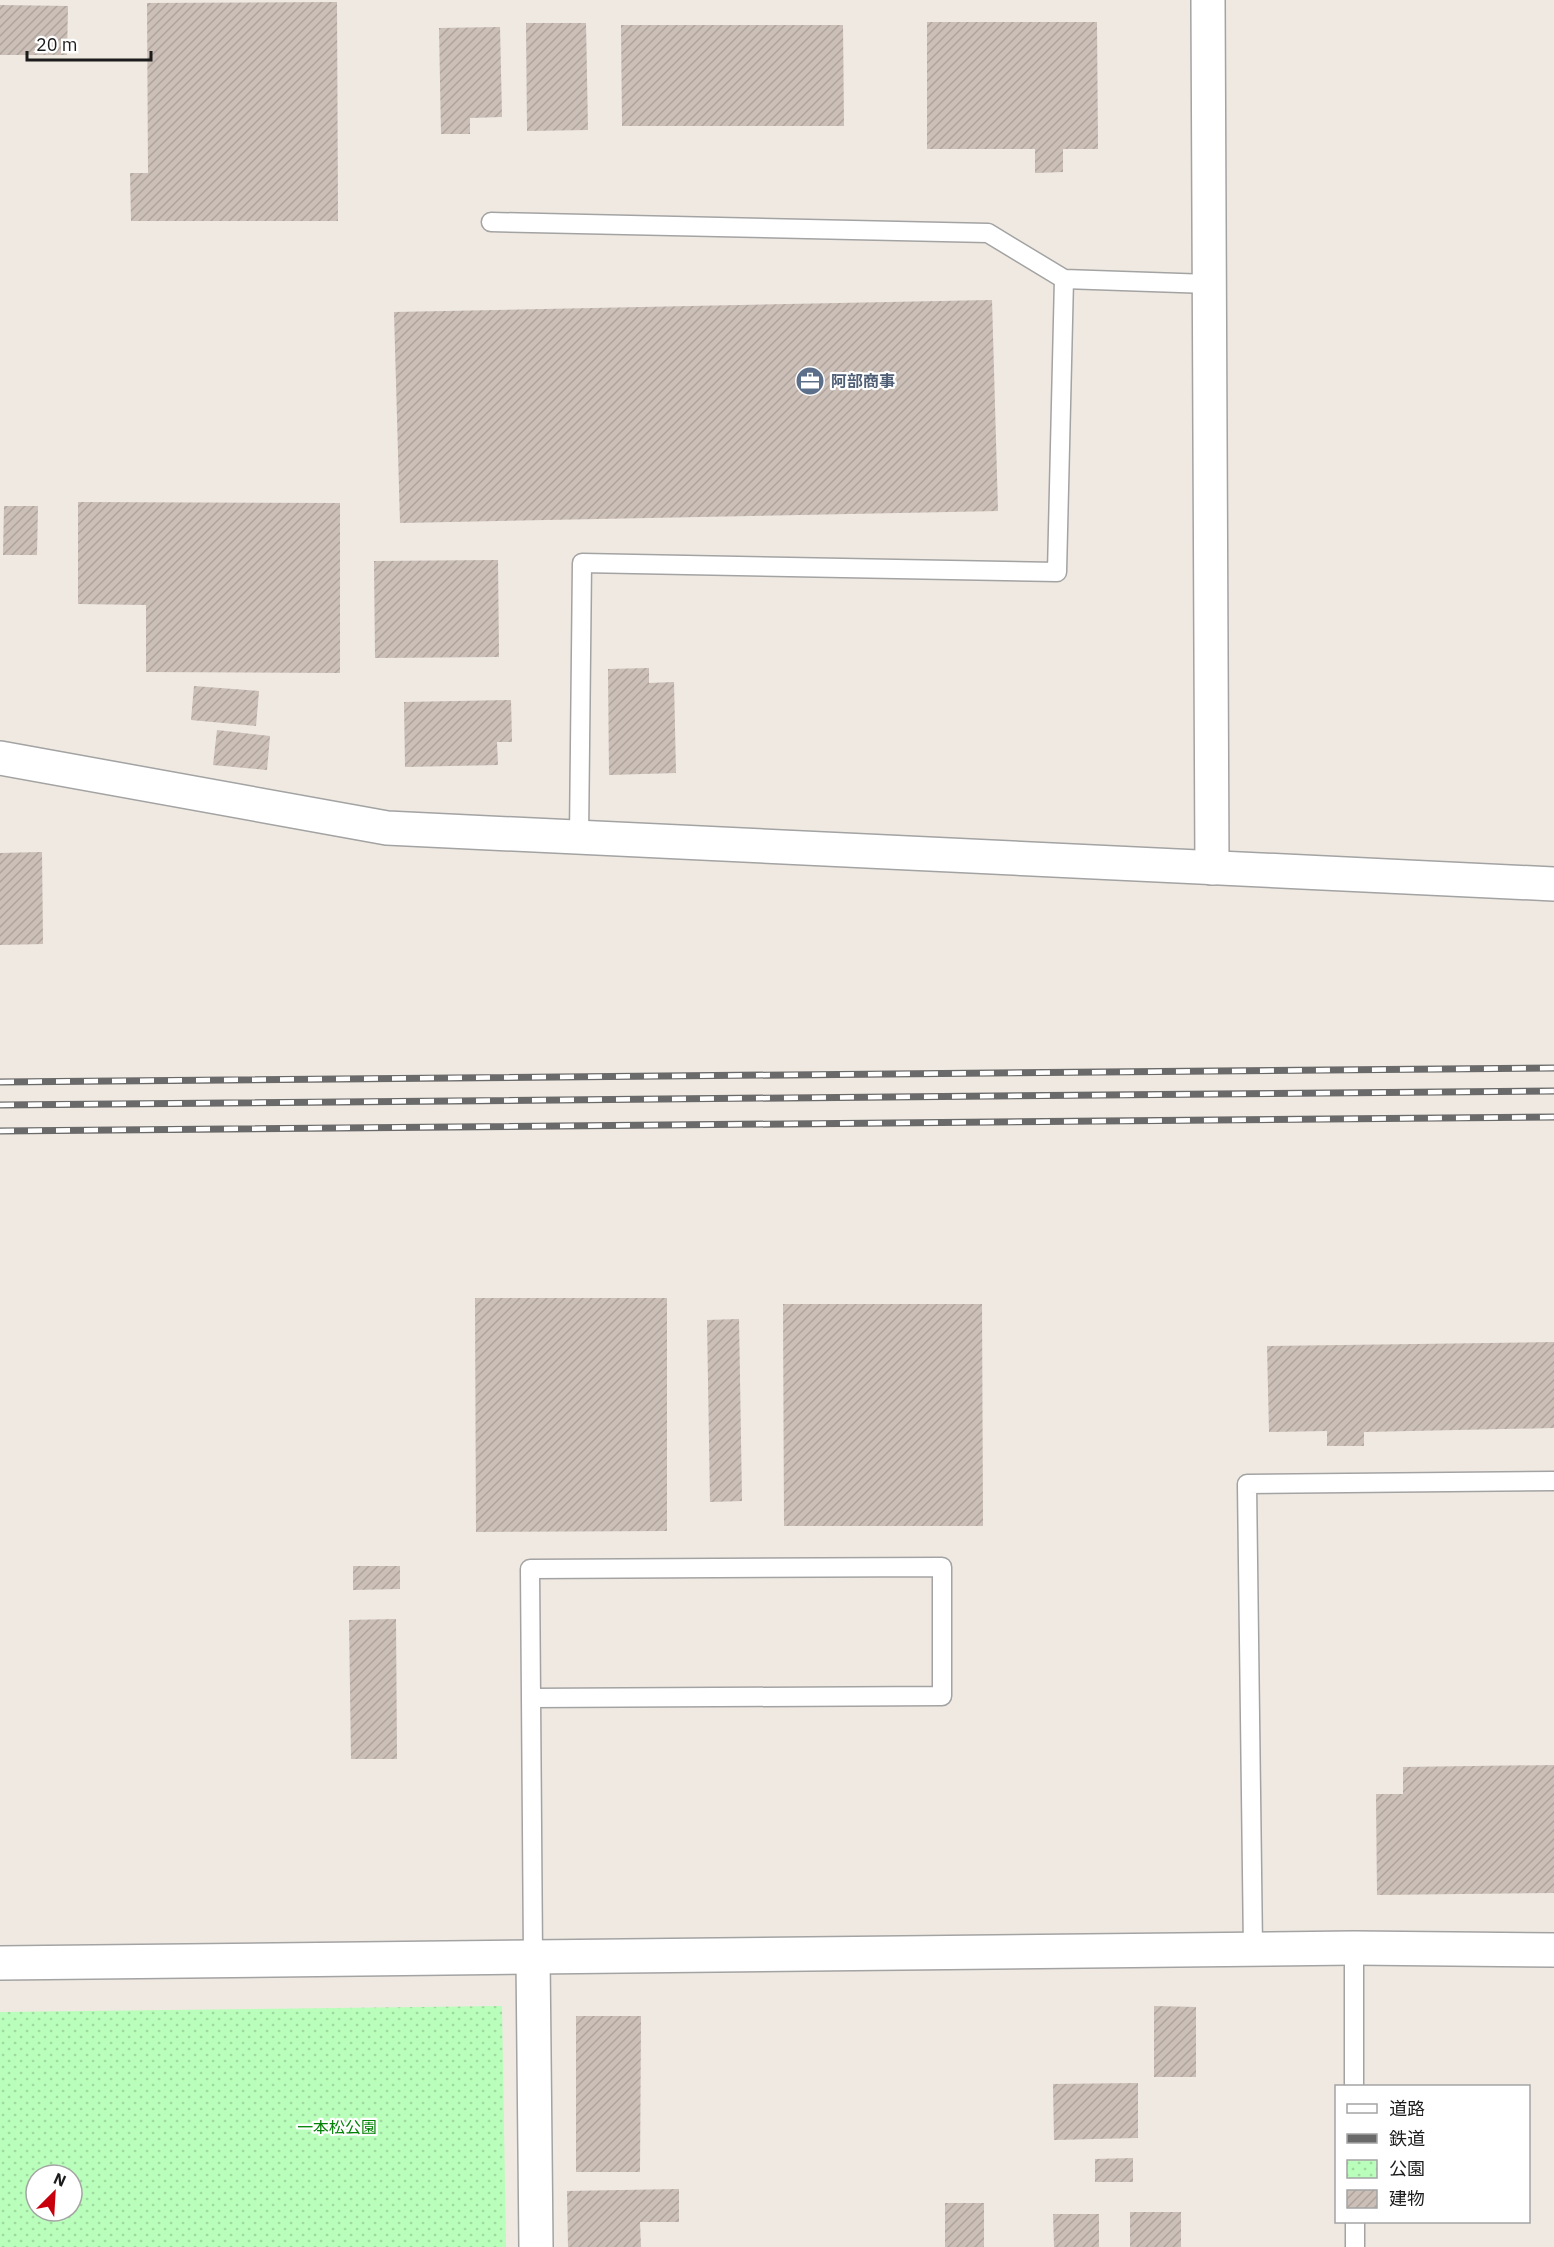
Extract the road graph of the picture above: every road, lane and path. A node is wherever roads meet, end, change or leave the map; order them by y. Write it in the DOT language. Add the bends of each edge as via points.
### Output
graph roads {
  1 [pos="1208,0"];
  2 [pos="491,222"];
  3 [pos="1064,279"];
  4 [pos="1209,284"];
  5 [pos="0,758"];
  6 [pos="579,837"];
  7 [pos="1212,868"];
  8 [pos="1554,884"];
  9 [pos="1554,1481"];
  10 [pos="531,1698"];
  11 [pos="1354,1947"];
  12 [pos="1253,1949"];
  13 [pos="1554,1950"];
  14 [pos="533,1957"];
  15 [pos="0,1963"];
  16 [pos="1354,2085"];
  17 [pos="1355,2223"];
  18 [pos="536,2247"];
  19 [pos="1355,2247"];
  1 -- 4 [label="street"];
  2 -- 3 [label="lane" via="988,233"];
  3 -- 4 [label="lane"];
  3 -- 6 [label="lane" via="1057,572 582,563"];
  4 -- 7 [label="street"];
  5 -- 6 [label="street" via="387,828"];
  6 -- 7 [label="street"];
  7 -- 8 [label="street"];
  9 -- 12 [label="lane" via="1247,1484"];
  10 -- 10 [label="lane" via="530,1569 942,1567 942,1696"];
  10 -- 14 [label="lane"];
  11 -- 12 [label="street"];
  11 -- 13 [label="street"];
  11 -- 16 [label="lane"];
  12 -- 14 [label="street"];
  14 -- 15 [label="street"];
  14 -- 18 [label="street"];
  17 -- 19 [label="lane"];
}
